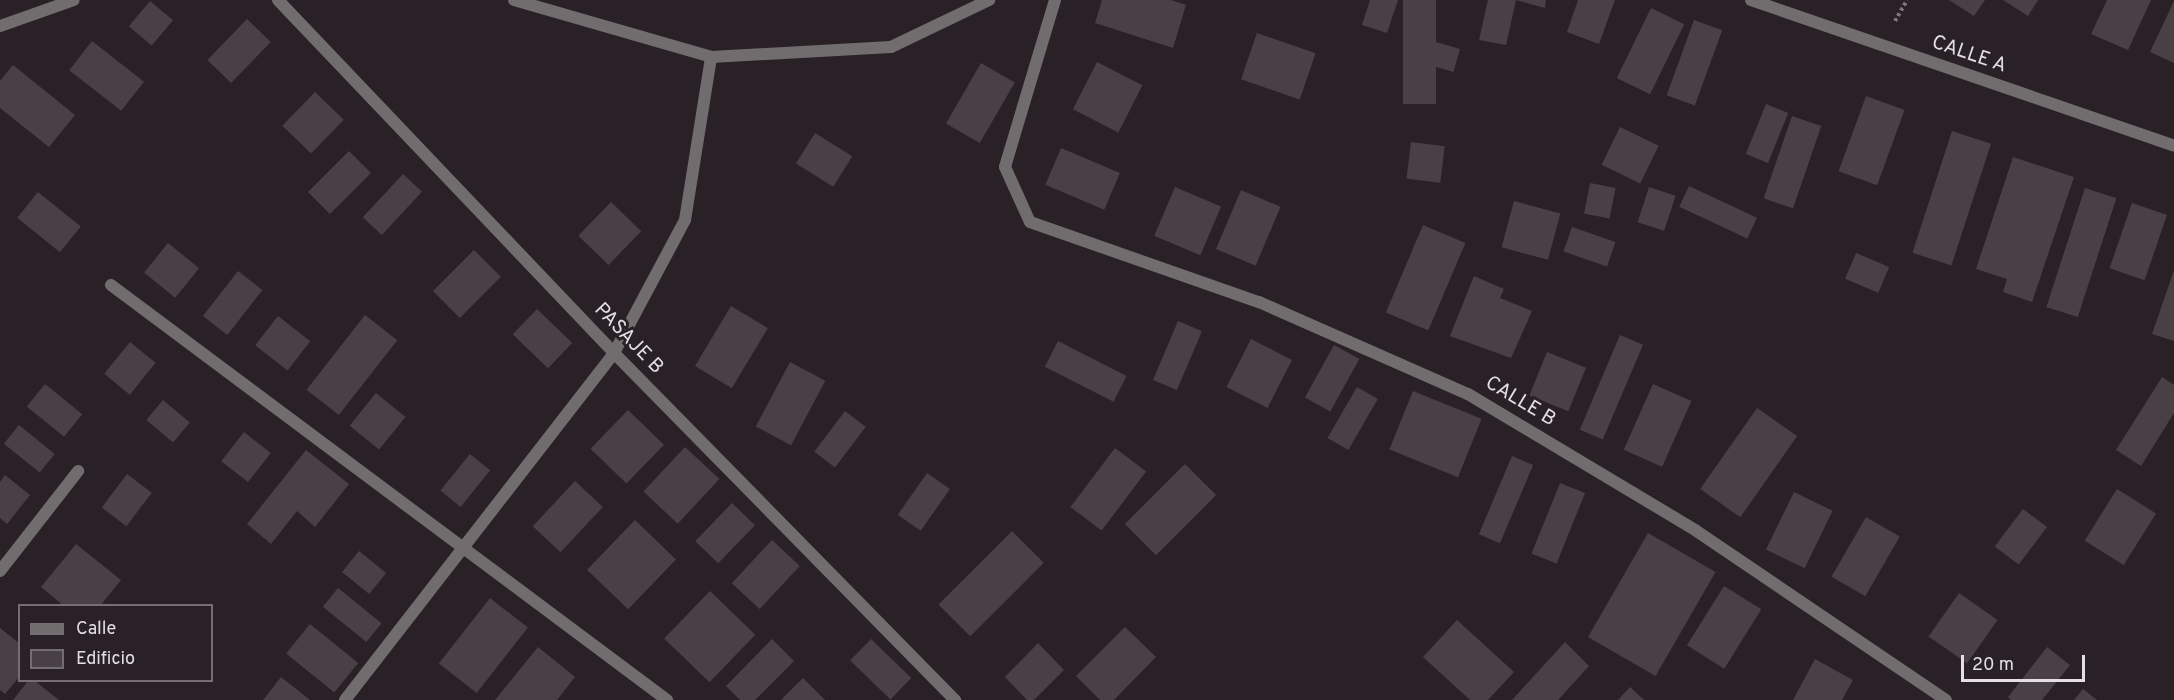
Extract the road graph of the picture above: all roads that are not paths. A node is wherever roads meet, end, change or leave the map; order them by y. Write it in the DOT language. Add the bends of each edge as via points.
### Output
graph roads {
  1 [pos="74,0"];
  2 [pos="278,0"];
  3 [pos="514,0"];
  4 [pos="988,0"];
  5 [pos="1055,0"];
  6 [pos="1751,0"];
  7 [pos="0,27"];
  8 [pos="711,57"];
  9 [pos="2174,146"];
  10 [pos="111,285"];
  11 [pos="614,353"];
  12 [pos="78,471"];
  13 [pos="462,545"];
  14 [pos="0,571"];
  15 [pos="345,700"];
  16 [pos="667,700"];
  17 [pos="955,700"];
  18 [pos="1947,700"];
  1 -- 7 [label="street"];
  2 -- 11 [label="street, PASAJE B"];
  3 -- 8 [label="street"];
  4 -- 8 [label="street" via="891,47"];
  5 -- 18 [label="street, CALLE B" via="1005,166 1030,222 1259,302 1468,394 1695,530"];
  6 -- 9 [label="street, CALLE A"];
  8 -- 11 [label="street" via="685,220"];
  10 -- 13 [label="street"];
  11 -- 13 [label="street"];
  11 -- 17 [label="street, PASAJE B"];
  12 -- 14 [label="street"];
  13 -- 15 [label="street"];
  13 -- 16 [label="street"];
}
